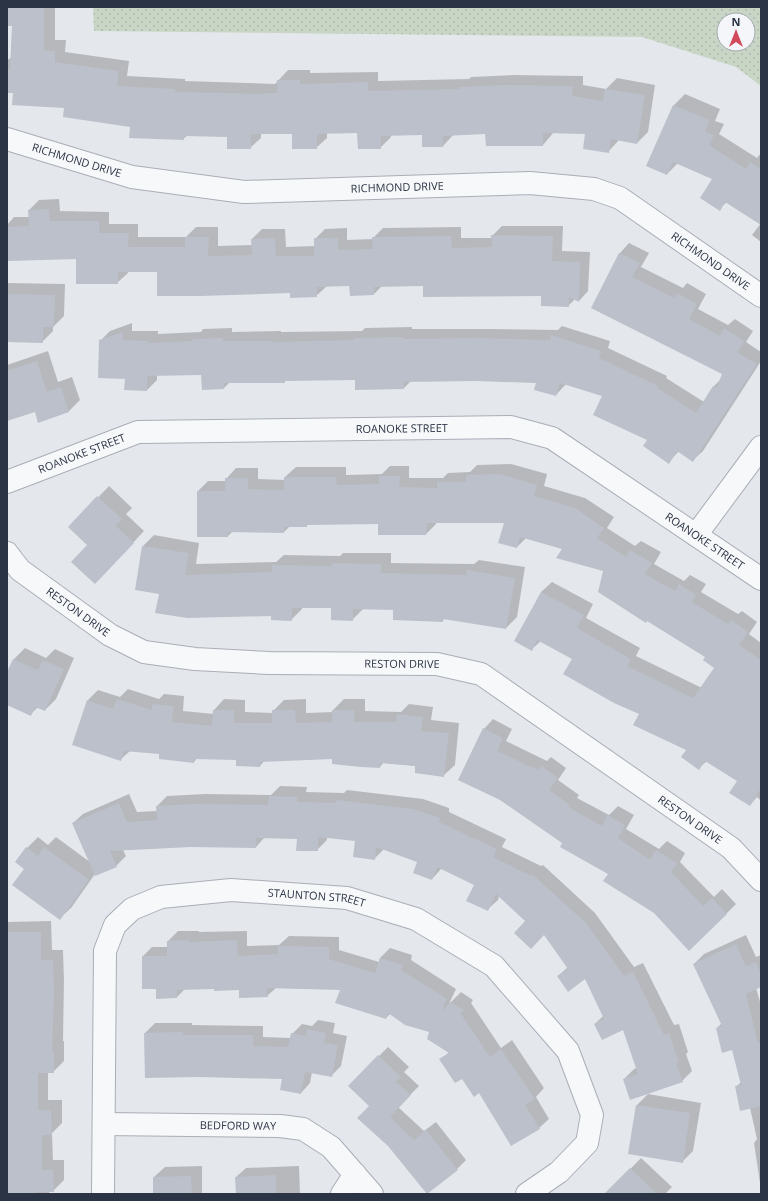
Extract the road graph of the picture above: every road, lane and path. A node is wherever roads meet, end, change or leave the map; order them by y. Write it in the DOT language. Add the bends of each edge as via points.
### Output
graph roads {
  1 [pos="7,139"];
  2 [pos="761,296"];
  3 [pos="761,447"];
  4 [pos="7,482"];
  5 [pos="696,535"];
  6 [pos="7,553"];
  7 [pos="761,579"];
  8 [pos="761,880"];
  9 [pos="104,1124"];
  10 [pos="355,1174"];
  11 [pos="103,1194"];
  12 [pos="342,1194"];
  13 [pos="372,1194"];
  14 [pos="527,1194"];
  1 -- 2 [label="street, RICHMOND DRIVE" via="132,177 244,192 530,183 594,189 620,198"];
  3 -- 5 [label="street"];
  4 -- 5 [label="street, ROANOKE STREET" via="138,432 510,427 552,438"];
  5 -- 7 [label="street, ROANOKE STREET"];
  6 -- 8 [label="street, RESTON DRIVE" via="20,570 110,635 144,652 195,659 269,663 437,664 481,674 731,848"];
  9 -- 10 [label="street, BEDFORD WAY" via="280,1126 303,1129 331,1147"];
  9 -- 11 [label="street, STAUNTON STREET"];
  9 -- 14 [label="street, STAUNTON STREET" via="105,951 115,925 132,909 161,897 231,890 347,898 416,919 494,966 568,1050 592,1115 587,1143 559,1172"];
  10 -- 12 [label="street"];
  10 -- 13 [label="street, BEDFORD WAY"];
}
